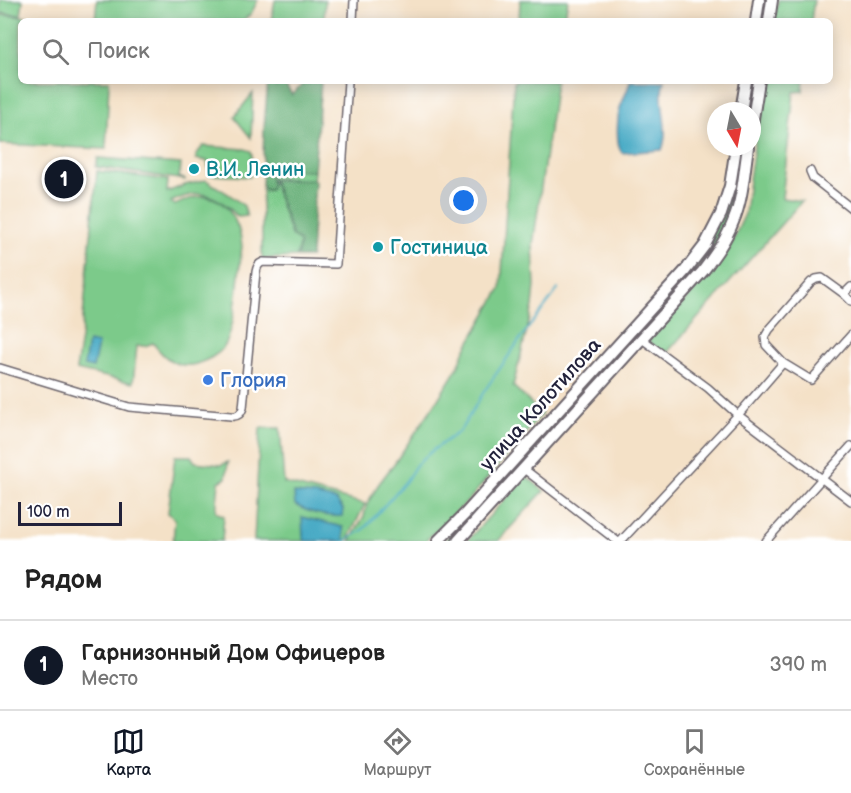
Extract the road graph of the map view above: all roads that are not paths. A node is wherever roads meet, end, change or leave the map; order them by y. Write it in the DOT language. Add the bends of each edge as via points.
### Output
graph roads {
  1 [pos="354,0"];
  2 [pos="759,0"];
  3 [pos="772,0"];
  4 [pos="353,18"];
  5 [pos="756,18"];
  6 [pos="769,18"];
  7 [pos="348,84"];
  8 [pos="746,84"];
  9 [pos="759,84"];
  10 [pos="742,102"];
  11 [pos="756,102"];
  12 [pos="735,156"];
  13 [pos="747,156"];
  14 [pos="810,171"];
  15 [pos="851,208"];
  16 [pos="851,287"];
  17 [pos="668,289"];
  18 [pos="844,294"];
  19 [pos="678,298"];
  20 [pos="851,301"];
  21 [pos="851,335"];
  22 [pos="642,339"];
  23 [pos="783,363"];
  24 [pos="0,368"];
  25 [pos="738,415"];
  26 [pos="851,446"];
  27 [pos="524,469"];
  28 [pos="822,479"];
  29 [pos="851,501"];
  30 [pos="438,541"];
  31 [pos="458,541"];
  32 [pos="619,541"];
  33 [pos="766,541"];
  1 -- 4 [label="street"];
  2 -- 5 [label="main road"];
  3 -- 6 [label="main road"];
  7 -- 24 [label="street" via="336,264 263,262 257,267 241,413 236,417 129,407"];
  8 -- 10 [label="main road"];
  9 -- 11 [label="main road"];
  12 -- 17 [label="main road, улица Колотилова" via="721,214 705,245"];
  13 -- 19 [label="main road, улица Колотилова" via="734,222 720,248"];
  14 -- 15 [label="street" via="813,178"];
  16 -- 18 [label="street"];
  17 -- 19 [label="main road"];
  17 -- 30 [label="main road, улица Колотилова"];
  18 -- 20 [label="street"];
  18 -- 23 [label="street" via="822,278 816,279 769,330 766,345"];
  19 -- 22 [label="main road, улица Колотилова"];
  21 -- 23 [label="street" via="811,380"];
  22 -- 25 [label="street"];
  22 -- 27 [label="main road, улица Колотилова"];
  23 -- 25 [label="street"];
  25 -- 28 [label="street"];
  25 -- 32 [label="street"];
  26 -- 28 [label="street"];
  27 -- 31 [label="main road, улица Колотилова"];
  27 -- 32 [label="street"];
  28 -- 29 [label="street"];
  28 -- 33 [label="street"];
}
